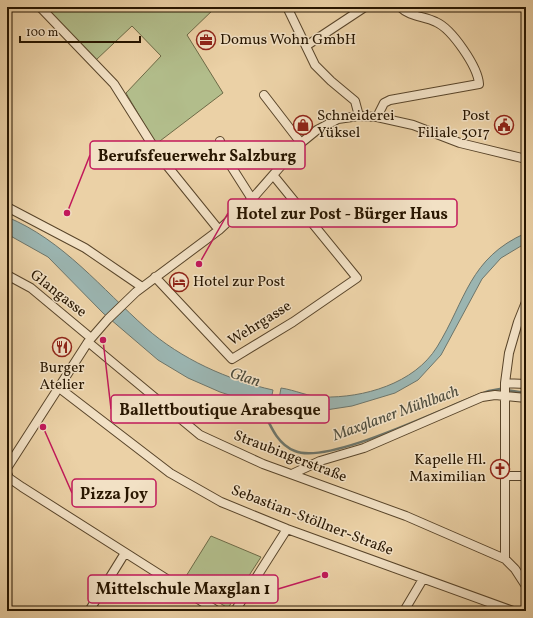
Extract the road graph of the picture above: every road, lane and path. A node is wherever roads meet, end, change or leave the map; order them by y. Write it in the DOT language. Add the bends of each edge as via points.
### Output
graph roads {
  1 [pos="40,7"];
  2 [pos="287,7"];
  3 [pos="365,7"];
  4 [pos="400,7"];
  5 [pos="306,46"];
  6 [pos="264,95"];
  7 [pos="359,116"];
  8 [pos="377,117"];
  9 [pos="220,141"];
  10 [pos="301,143"];
  11 [pos="526,159"];
  12 [pos="273,175"];
  13 [pos="252,199"];
  14 [pos="7,207"];
  15 [pos="219,230"];
  16 [pos="7,274"];
  17 [pos="155,278"];
  18 [pos="142,287"];
  19 [pos="526,302"];
  20 [pos="90,340"];
  21 [pos="526,384"];
  22 [pos="58,387"];
  23 [pos="505,389"];
  24 [pos="526,398"];
  25 [pos="7,468"];
  26 [pos="7,473"];
  27 [pos="292,474"];
  28 [pos="506,476"];
  29 [pos="526,476"];
  30 [pos="287,529"];
  31 [pos="125,553"];
  32 [pos="505,559"];
  33 [pos="423,579"];
  34 [pos="526,586"];
  35 [pos="89,611"];
  36 [pos="217,611"];
  37 [pos="235,611"];
  38 [pos="404,611"];
  39 [pos="514,611"];
  1 -- 15 [label="street" via="114,84 160,157"];
  2 -- 5 [label="street"];
  3 -- 5 [label="street"];
  4 -- 8 [label="street" via="408,13 435,21 448,30 473,66 479,84 390,100 384,103"];
  5 -- 7 [label="street" via="321,72 355,101"];
  6 -- 10 [label="street"];
  7 -- 8 [label="street"];
  7 -- 10 [label="street" via="338,119 317,130"];
  8 -- 11 [label="street" via="402,122 460,143"];
  9 -- 13 [label="street" via="224,155"];
  10 -- 12 [label="street"];
  12 -- 13 [label="street"];
  12 -- 17 [label="street, Wehrgasse" via="357,278 293,322 232,359"];
  13 -- 15 [label="street"];
  14 -- 18 [label="street" via="85,248"];
  15 -- 17 [label="street"];
  16 -- 20 [label="street, Glangasse" via="31,288"];
  17 -- 18 [label="street"];
  18 -- 20 [label="street"];
  19 -- 23 [label="street" via="514,338"];
  20 -- 22 [label="street"];
  20 -- 27 [label="street, Straubingerstraße" via="200,435 239,455"];
  21 -- 23 [label="street"];
  22 -- 25 [label="street"];
  22 -- 30 [label="street, Sebastian-Stöllner-Straße" via="185,483 222,502"];
  23 -- 24 [label="street"];
  23 -- 27 [label="street" via="364,448 320,461"];
  23 -- 28 [label="street"];
  26 -- 31 [label="street" via="9,478 22,488"];
  27 -- 32 [label="street, Straubingerstraße" via="406,516"];
  28 -- 29 [label="street"];
  28 -- 32 [label="street"];
  30 -- 33 [label="street, Sebastian-Stöllner-Straße"];
  30 -- 37 [label="street"];
  31 -- 35 [label="street"];
  31 -- 36 [label="street"];
  32 -- 34 [label="street" via="516,568"];
  33 -- 38 [label="street"];
  33 -- 39 [label="street, Sebastian-Stöllner-Straße"];
}
